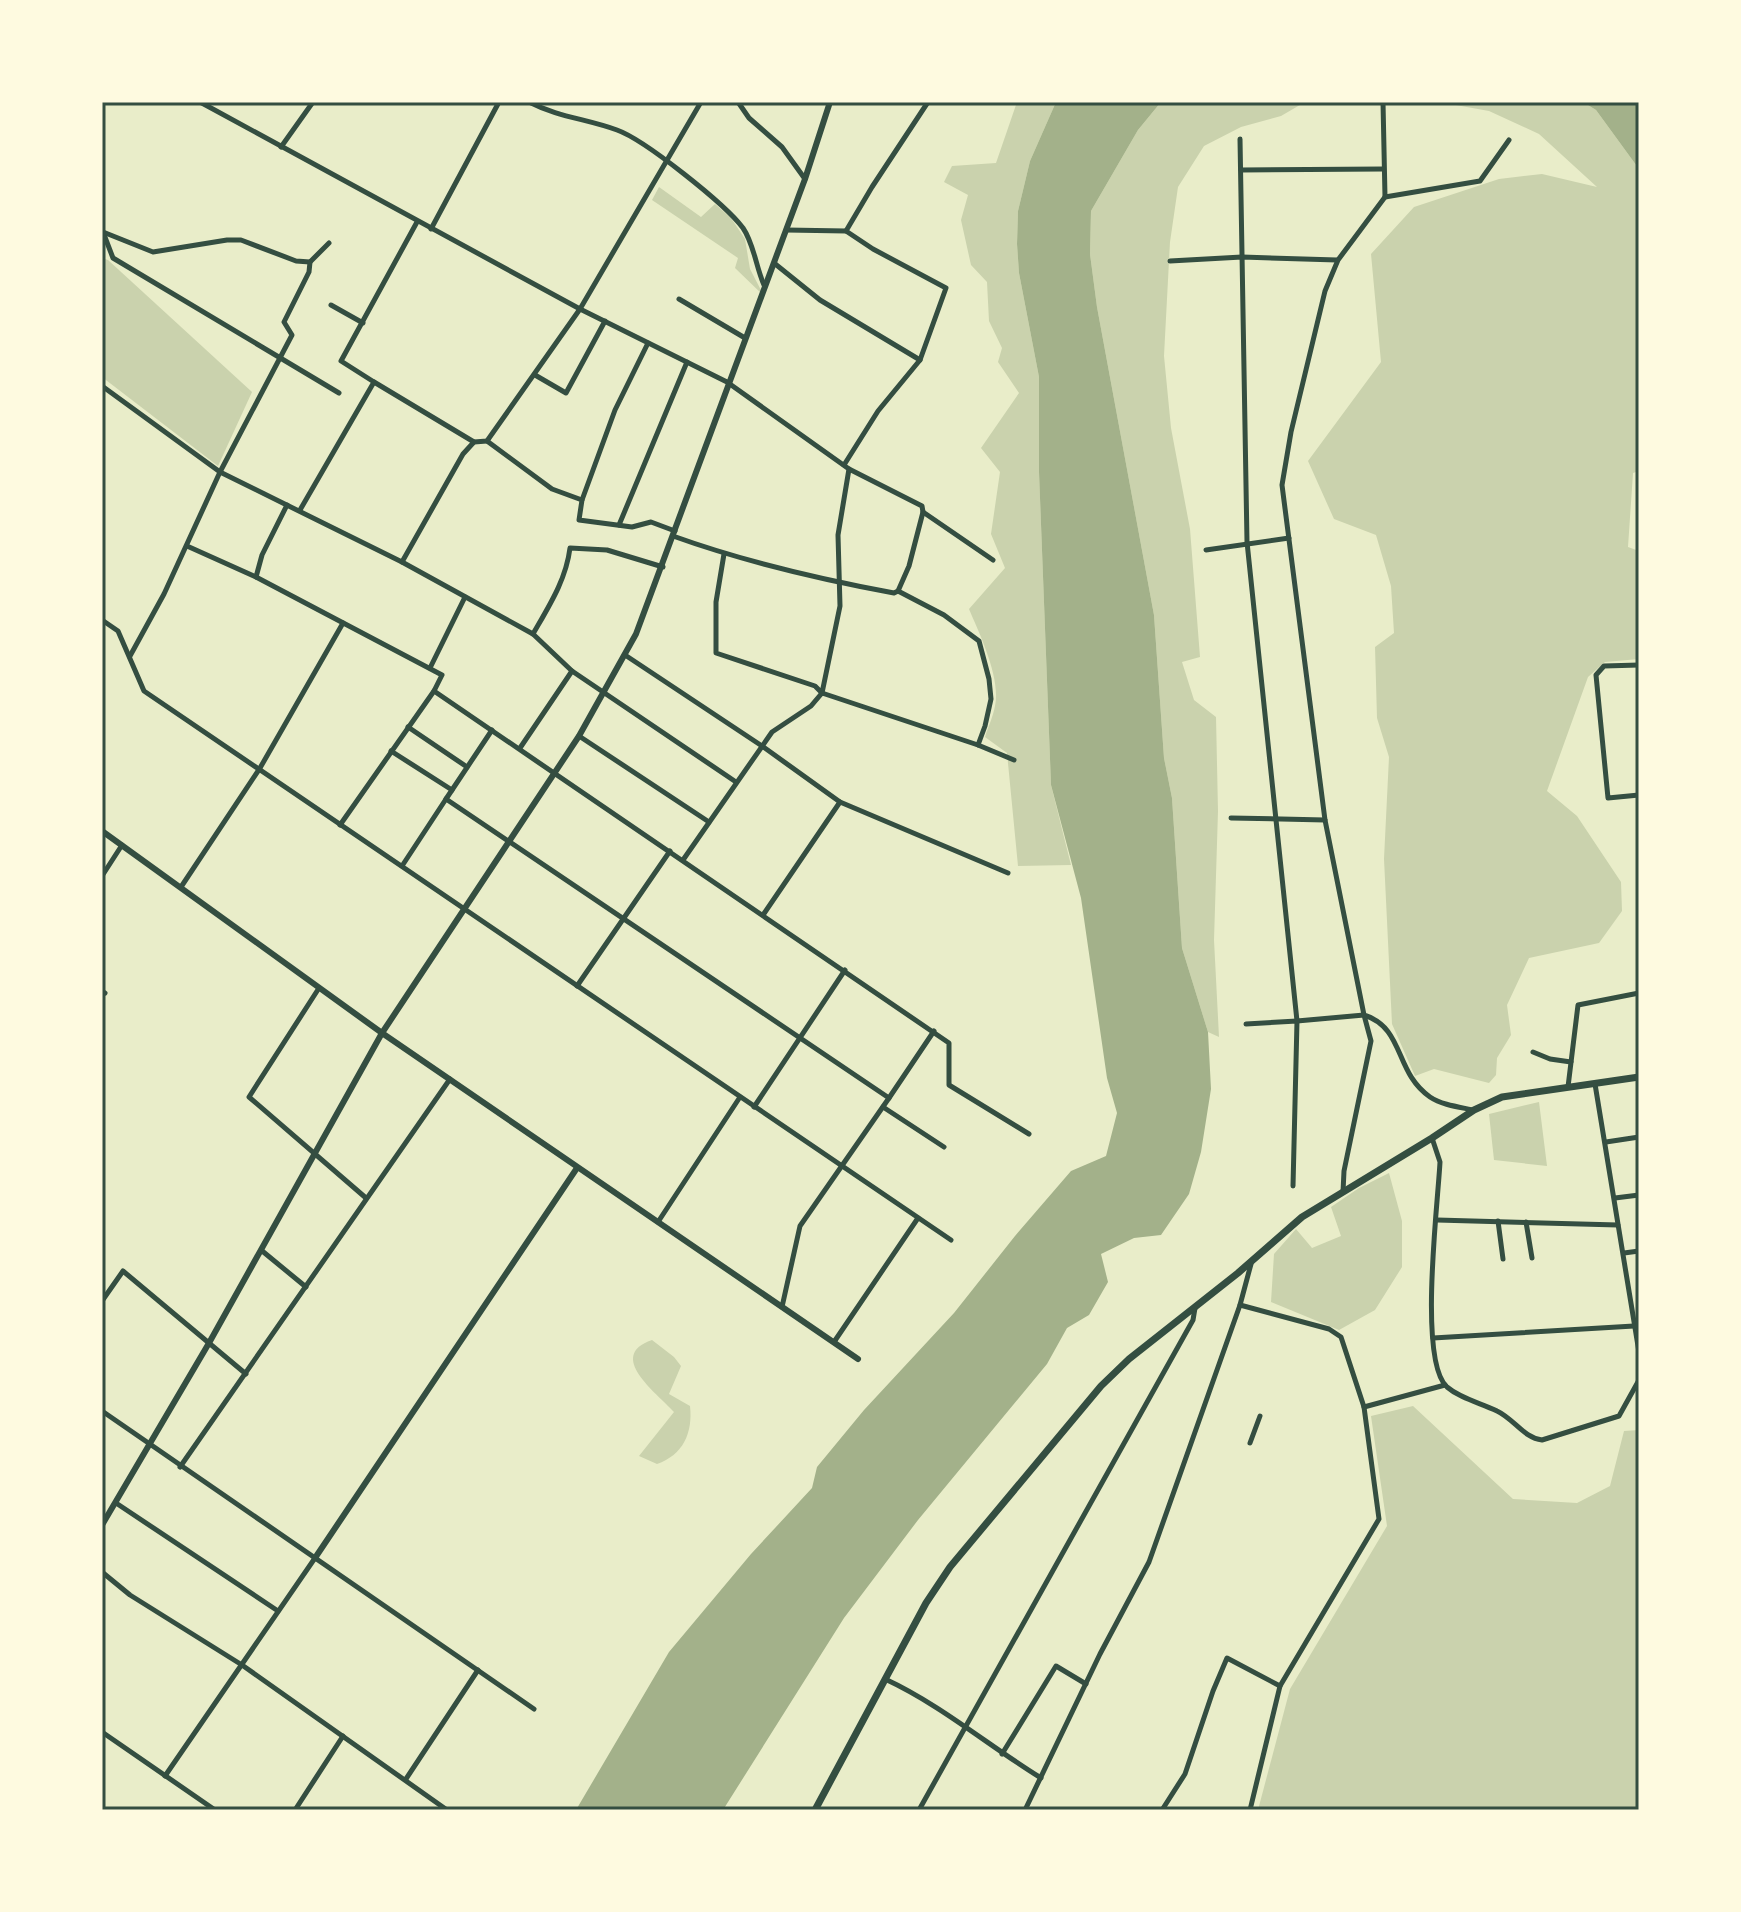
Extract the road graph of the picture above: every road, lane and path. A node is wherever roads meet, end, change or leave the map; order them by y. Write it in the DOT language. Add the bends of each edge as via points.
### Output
graph roads {
  1 [pos="200,102"];
  2 [pos="313,102"];
  3 [pos="499,102"];
  4 [pos="529,102"];
  5 [pos="701,102"];
  6 [pos="738,102"];
  7 [pos="830,102"];
  8 [pos="928,102"];
  9 [pos="1383,102"];
  10 [pos="1240,139"];
  11 [pos="1509,140"];
  12 [pos="281,147"];
  13 [pos="666,160"];
  14 [pos="1383,169"];
  15 [pos="1241,170"];
  16 [pos="805,179"];
  17 [pos="1385,197"];
  18 [pos="417,222"];
  19 [pos="431,229"];
  20 [pos="786,230"];
  21 [pos="103,231"];
  22 [pos="846,231"];
  23 [pos="329,243"];
  24 [pos="1242,257"];
  25 [pos="1338,260"];
  26 [pos="1170,261"];
  27 [pos="310,262"];
  28 [pos="774,263"];
  29 [pos="764,285"];
  30 [pos="679,299"];
  31 [pos="331,305"];
  32 [pos="580,309"];
  33 [pos="605,321"];
  34 [pos="363,323"];
  35 [pos="745,338"];
  36 [pos="648,343"];
  37 [pos="279,359"];
  38 [pos="920,360"];
  39 [pos="687,362"];
  40 [pos="535,375"];
  41 [pos="374,382"];
  42 [pos="727,382"];
  43 [pos="102,386"];
  44 [pos="339,393"];
  45 [pos="487,441"];
  46 [pos="474,442"];
  47 [pos="846,467"];
  48 [pos="220,472"];
  49 [pos="582,500"];
  50 [pos="287,505"];
  51 [pos="300,510"];
  52 [pos="923,512"];
  53 [pos="619,525"];
  54 [pos="674,533"];
  55 [pos="1289,538"];
  56 [pos="1247,542"];
  57 [pos="187,546"];
  58 [pos="1206,550"];
  59 [pos="724,554"];
  60 [pos="993,560"];
  61 [pos="402,562"];
  62 [pos="663,567"];
  63 [pos="256,577"];
  64 [pos="839,583"];
  65 [pos="898,591"];
  66 [pos="465,597"];
  67 [pos="102,620"];
  68 [pos="343,623"];
  69 [pos="533,634"];
  70 [pos="625,655"];
  71 [pos="130,656"];
  72 [pos="1639,665"];
  73 [pos="430,668"];
  74 [pos="572,671"];
  75 [pos="434,691"];
  76 [pos="822,693"];
  77 [pos="604,694"];
  78 [pos="408,727"];
  79 [pos="492,730"];
  80 [pos="579,736"];
  81 [pos="978,745"];
  82 [pos="762,746"];
  83 [pos="520,748"];
  84 [pos="391,751"];
  85 [pos="1014,760"];
  86 [pos="467,767"];
  87 [pos="260,768"];
  88 [pos="555,773"];
  89 [pos="736,782"];
  90 [pos="452,790"];
  91 [pos="1639,795"];
  92 [pos="446,799"];
  93 [pos="840,802"];
  94 [pos="1231,818"];
  95 [pos="1275,819"];
  96 [pos="1325,820"];
  97 [pos="709,822"];
  98 [pos="340,825"];
  99 [pos="102,831"];
  100 [pos="510,840"];
  101 [pos="122,845"];
  102 [pos="670,851"];
  103 [pos="683,860"];
  104 [pos="402,866"];
  105 [pos="1008,873"];
  106 [pos="102,876"];
  107 [pos="181,887"];
  108 [pos="466,908"];
  109 [pos="763,915"];
  110 [pos="623,918"];
  111 [pos="845,970"];
  112 [pos="577,986"];
  113 [pos="319,988"];
  114 [pos="1639,993"];
  115 [pos="1364,1015"];
  116 [pos="1297,1021"];
  117 [pos="1246,1024"];
  118 [pos="934,1031"];
  119 [pos="382,1033"];
  120 [pos="799,1037"];
  121 [pos="1533,1052"];
  122 [pos="1571,1062"];
  123 [pos="1639,1077"];
  124 [pos="450,1079"];
  125 [pos="1595,1083"];
  126 [pos="1568,1087"];
  127 [pos="740,1097"];
  128 [pos="889,1098"];
  129 [pos="754,1107"];
  130 [pos="883,1107"];
  131 [pos="1474,1110"];
  132 [pos="1029,1134"];
  133 [pos="1639,1137"];
  134 [pos="1432,1138"];
  135 [pos="1606,1142"];
  136 [pos="944,1147"];
  137 [pos="315,1152"];
  138 [pos="843,1165"];
  139 [pos="577,1168"];
  140 [pos="1293,1186"];
  141 [pos="1343,1193"];
  142 [pos="1639,1195"];
  143 [pos="366,1198"];
  144 [pos="1615,1198"];
  145 [pos="918,1218"];
  146 [pos="1437,1220"];
  147 [pos="1498,1221"];
  148 [pos="658,1222"];
  149 [pos="1526,1222"];
  150 [pos="1618,1225"];
  151 [pos="951,1240"];
  152 [pos="261,1250"];
  153 [pos="1639,1251"];
  154 [pos="1624,1253"];
  155 [pos="1532,1258"];
  156 [pos="1253,1259"];
  157 [pos="1503,1259"];
  158 [pos="306,1287"];
  159 [pos="102,1301"];
  160 [pos="1240,1305"];
  161 [pos="782,1307"];
  162 [pos="1195,1308"];
  163 [pos="1636,1308"];
  164 [pos="1634,1326"];
  165 [pos="1433,1338"];
  166 [pos="834,1342"];
  167 [pos="209,1343"];
  168 [pos="1639,1352"];
  169 [pos="858,1359"];
  170 [pos="246,1374"];
  171 [pos="1639,1380"];
  172 [pos="1445,1385"];
  173 [pos="1364,1407"];
  174 [pos="102,1411"];
  175 [pos="1260,1416"];
  176 [pos="1250,1443"];
  177 [pos="148,1445"];
  178 [pos="180,1467"];
  179 [pos="116,1503"];
  180 [pos="102,1525"];
  181 [pos="315,1558"];
  182 [pos="102,1572"];
  183 [pos="279,1612"];
  184 [pos="242,1665"];
  185 [pos="478,1670"];
  186 [pos="885,1679"];
  187 [pos="1086,1684"];
  188 [pos="1280,1686"];
  189 [pos="534,1709"];
  190 [pos="966,1729"];
  191 [pos="102,1732"];
  192 [pos="343,1736"];
  193 [pos="1002,1754"];
  194 [pos="165,1776"];
  195 [pos="1041,1778"];
  196 [pos="406,1779"];
  197 [pos="215,1810"];
  198 [pos="295,1810"];
  199 [pos="447,1810"];
  200 [pos="815,1810"];
  201 [pos="919,1810"];
  202 [pos="1025,1810"];
  203 [pos="1162,1810"];
  204 [pos="1250,1810"];
  1 -- 12 [label="street"];
  2 -- 12 [label="street"];
  3 -- 19 [label="street"];
  4 -- 13 [label="street" via="618,130"];
  5 -- 13 [label="street"];
  6 -- 16 [label="street"];
  7 -- 16 [label="street"];
  8 -- 22 [label="street"];
  9 -- 14 [label="street"];
  10 -- 15 [label="street"];
  11 -- 17 [label="street" via="1480,181"];
  12 -- 18 [label="street"];
  13 -- 29 [label="street" via="744,229"];
  13 -- 32 [label="street"];
  14 -- 15 [label="street"];
  14 -- 17 [label="street"];
  15 -- 24 [label="street"];
  16 -- 20 [label="street"];
  17 -- 25 [label="street"];
  18 -- 19 [label="street"];
  18 -- 34 [label="street"];
  19 -- 32 [label="street"];
  20 -- 22 [label="street"];
  20 -- 28 [label="street"];
  21 -- 27 [label="street" via="153,252 241,240"];
  21 -- 37 [label="street" via="113,258"];
  22 -- 38 [label="street" via="946,288"];
  23 -- 27 [label="street"];
  24 -- 25 [label="street"];
  24 -- 26 [label="street"];
  24 -- 56 [label="street"];
  25 -- 55 [label="street" via="1325,291 1283,471"];
  27 -- 37 [label="street" via="284,322 292,335"];
  28 -- 29 [label="street"];
  28 -- 38 [label="street" via="820,300"];
  29 -- 35 [label="street"];
  30 -- 35 [label="street"];
  31 -- 34 [label="street"];
  32 -- 33 [label="street"];
  32 -- 40 [label="street"];
  33 -- 36 [label="street"];
  33 -- 40 [label="street" via="566,393"];
  34 -- 41 [label="street" via="341,361"];
  35 -- 42 [label="street"];
  36 -- 39 [label="street"];
  36 -- 49 [label="street" via="615,410"];
  37 -- 44 [label="street"];
  37 -- 48 [label="street"];
  38 -- 47 [label="street" via="878,411"];
  39 -- 42 [label="street"];
  39 -- 53 [label="street"];
  40 -- 45 [label="street"];
  41 -- 46 [label="street"];
  41 -- 51 [label="street"];
  42 -- 47 [label="street"];
  42 -- 54 [label="street"];
  43 -- 48 [label="street"];
  45 -- 46 [label="street"];
  45 -- 49 [label="street" via="552,489"];
  46 -- 61 [label="street"];
  47 -- 52 [label="street" via="922,506"];
  47 -- 64 [label="street"];
  48 -- 50 [label="street"];
  48 -- 57 [label="street"];
  49 -- 53 [label="street" via="579,520"];
  50 -- 51 [label="street"];
  50 -- 63 [label="street"];
  51 -- 61 [label="street"];
  52 -- 60 [label="street"];
  52 -- 65 [label="street"];
  53 -- 54 [label="street" via="651,522"];
  54 -- 59 [label="street"];
  54 -- 62 [label="street"];
  55 -- 56 [label="street"];
  55 -- 96 [label="street"];
  56 -- 58 [label="street"];
  56 -- 95 [label="street"];
  57 -- 63 [label="street"];
  57 -- 71 [label="street"];
  59 -- 64 [label="street"];
  59 -- 76 [label="street" via="715,614 716,653 815,686"];
  61 -- 66 [label="street"];
  62 -- 69 [label="street" via="607,550 570,548 558,592"];
  62 -- 70 [label="street"];
  63 -- 68 [label="street"];
  64 -- 65 [label="street"];
  64 -- 76 [label="street" via="840,606"];
  65 -- 81 [label="street" via="979,641 991,699"];
  66 -- 69 [label="street"];
  66 -- 73 [label="street"];
  67 -- 71 [label="street" via="118,631"];
  68 -- 73 [label="street"];
  68 -- 87 [label="street"];
  69 -- 74 [label="street"];
  70 -- 77 [label="street"];
  70 -- 82 [label="street"];
  71 -- 87 [label="street" via="144,691"];
  72 -- 91 [label="street" via="1604,666 1596,675 1608,798"];
  73 -- 75 [label="street" via="442,675"];
  74 -- 77 [label="street"];
  74 -- 83 [label="street"];
  75 -- 78 [label="street"];
  75 -- 79 [label="street"];
  76 -- 81 [label="street"];
  76 -- 82 [label="street"];
  77 -- 80 [label="street"];
  77 -- 89 [label="street"];
  78 -- 84 [label="street"];
  78 -- 86 [label="street"];
  79 -- 83 [label="street"];
  79 -- 86 [label="street"];
  80 -- 88 [label="street"];
  80 -- 97 [label="street"];
  81 -- 85 [label="street"];
  82 -- 89 [label="street"];
  82 -- 93 [label="street"];
  83 -- 88 [label="street"];
  84 -- 90 [label="street"];
  84 -- 98 [label="street"];
  86 -- 90 [label="street"];
  87 -- 98 [label="street"];
  87 -- 107 [label="street"];
  88 -- 100 [label="street"];
  88 -- 102 [label="street"];
  89 -- 97 [label="street"];
  90 -- 92 [label="street"];
  92 -- 100 [label="street"];
  92 -- 104 [label="street"];
  93 -- 105 [label="street"];
  93 -- 109 [label="street"];
  94 -- 95 [label="street"];
  95 -- 96 [label="street"];
  95 -- 116 [label="street"];
  96 -- 115 [label="street"];
  97 -- 103 [label="street"];
  98 -- 104 [label="street"];
  99 -- 101 [label="street"];
  100 -- 108 [label="street"];
  100 -- 110 [label="street"];
  101 -- 106 [label="street"];
  101 -- 107 [label="street"];
  102 -- 103 [label="street"];
  102 -- 110 [label="street"];
  103 -- 109 [label="street"];
  104 -- 108 [label="street"];
  107 -- 113 [label="street"];
  108 -- 112 [label="street"];
  108 -- 119 [label="street"];
  109 -- 111 [label="street"];
  110 -- 112 [label="street"];
  110 -- 120 [label="street"];
  111 -- 118 [label="street"];
  111 -- 120 [label="street"];
  112 -- 127 [label="street"];
  113 -- 119 [label="street"];
  113 -- 137 [label="street" via="249,1097"];
  114 -- 122 [label="street" via="1578,1005"];
  115 -- 116 [label="street"];
  115 -- 131 [label="street" via="1388,1029 1408,1077 1430,1097"];
  115 -- 141 [label="street" via="1371,1041"];
  116 -- 117 [label="street"];
  116 -- 140 [label="street"];
  118 -- 128 [label="street"];
  118 -- 132 [label="street" via="949,1043 949,1085"];
  119 -- 124 [label="street"];
  119 -- 137 [label="street"];
  120 -- 128 [label="street"];
  120 -- 129 [label="street"];
  121 -- 122 [label="street"];
  122 -- 126 [label="street"];
  123 -- 125 [label="main road"];
  124 -- 139 [label="street"];
  124 -- 143 [label="street"];
  125 -- 126 [label="main road"];
  125 -- 135 [label="street"];
  126 -- 131 [label="main road" via="1502,1097"];
  127 -- 129 [label="street"];
  127 -- 148 [label="street"];
  128 -- 130 [label="street"];
  129 -- 138 [label="street"];
  130 -- 136 [label="street"];
  130 -- 138 [label="street"];
  131 -- 134 [label="main road"];
  133 -- 135 [label="street"];
  134 -- 141 [label="main road"];
  134 -- 146 [label="street" via="1440,1162"];
  135 -- 144 [label="street"];
  137 -- 143 [label="street"];
  137 -- 152 [label="street"];
  138 -- 145 [label="street"];
  138 -- 161 [label="street" via="800,1226"];
  139 -- 148 [label="street"];
  139 -- 181 [label="street"];
  141 -- 156 [label="main road" via="1302,1217"];
  142 -- 144 [label="street"];
  143 -- 158 [label="street"];
  144 -- 150 [label="street"];
  145 -- 151 [label="street"];
  145 -- 166 [label="street"];
  146 -- 147 [label="street"];
  146 -- 165 [label="street"];
  147 -- 149 [label="street"];
  147 -- 157 [label="street"];
  148 -- 161 [label="street"];
  149 -- 150 [label="street"];
  149 -- 155 [label="street"];
  150 -- 154 [label="street"];
  152 -- 158 [label="street"];
  152 -- 167 [label="street"];
  153 -- 154 [label="street"];
  154 -- 163 [label="street"];
  156 -- 160 [label="street"];
  156 -- 162 [label="main road"];
  158 -- 170 [label="street"];
  159 -- 167 [label="street" via="123,1271"];
  160 -- 173 [label="street" via="1329,1329 1341,1337"];
  160 -- 187 [label="street" via="1149,1562"];
  161 -- 166 [label="street"];
  162 -- 186 [label="main road" via="1101,1386 1009,1496 950,1567"];
  162 -- 190 [label="street"];
  163 -- 164 [label="street"];
  164 -- 165 [label="street"];
  164 -- 168 [label="street"];
  165 -- 172 [label="street"];
  166 -- 169 [label="street"];
  167 -- 170 [label="street"];
  167 -- 177 [label="street"];
  170 -- 178 [label="street"];
  171 -- 172 [label="street" via="1619,1416 1542,1440 1531,1439 1511,1419"];
  172 -- 173 [label="street"];
  173 -- 188 [label="street" via="1379,1519"];
  174 -- 177 [label="street"];
  175 -- 176 [label="street"];
  177 -- 178 [label="street"];
  177 -- 179 [label="street"];
  178 -- 181 [label="street"];
  179 -- 180 [label="street"];
  179 -- 183 [label="street"];
  181 -- 183 [label="street"];
  181 -- 185 [label="street"];
  182 -- 184 [label="street"];
  183 -- 184 [label="street"];
  184 -- 192 [label="street"];
  184 -- 194 [label="street"];
  185 -- 189 [label="street"];
  185 -- 196 [label="street"];
  186 -- 190 [label="street" via="919,1695"];
  186 -- 200 [label="main road"];
  187 -- 193 [label="street" via="1056,1666"];
  187 -- 195 [label="street"];
  188 -- 203 [label="street" via="1227,1658 1185,1774"];
  188 -- 204 [label="street"];
  190 -- 193 [label="street"];
  190 -- 201 [label="street"];
  191 -- 194 [label="street"];
  192 -- 196 [label="street"];
  192 -- 198 [label="street"];
  193 -- 195 [label="street"];
  194 -- 197 [label="street"];
  195 -- 202 [label="street"];
  196 -- 199 [label="street"];
}
